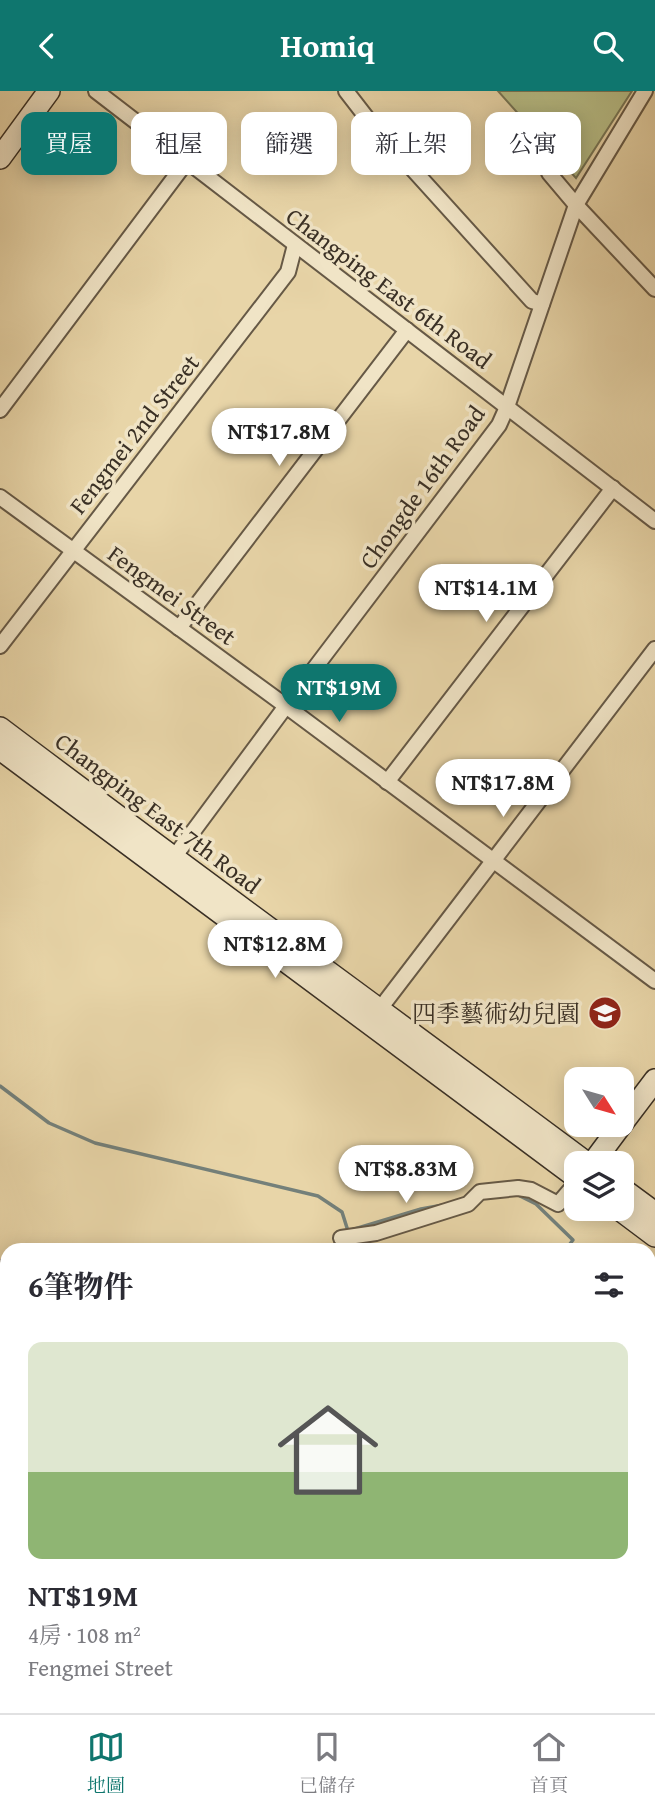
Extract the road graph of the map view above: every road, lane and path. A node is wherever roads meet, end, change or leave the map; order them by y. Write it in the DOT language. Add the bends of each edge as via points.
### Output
graph roads {
  1 [pos="49,91"];
  2 [pos="96,91"];
  3 [pos="346,91"];
  4 [pos="645,91"];
  5 [pos="131,118"];
  6 [pos="0,158"];
  7 [pos="176,175"];
  8 [pos="205,175"];
  9 [pos="552,175"];
  10 [pos="576,205"];
  11 [pos="295,245"];
  12 [pos="655,289"];
  13 [pos="542,304"];
  14 [pos="407,330"];
  15 [pos="507,407"];
  16 [pos="0,410"];
  17 [pos="613,488"];
  18 [pos="0,497"];
  19 [pos="655,521"];
  20 [pos="73,551"];
  21 [pos="178,628"];
  22 [pos="0,646"];
  23 [pos="655,649"];
  24 [pos="285,706"];
  25 [pos="0,728"];
  26 [pos="0,749"];
  27 [pos="387,782"];
  28 [pos="494,861"];
  29 [pos="168,864"];
  30 [pos="655,981"];
  31 [pos="379,1010"];
  32 [pos="655,1080"];
  33 [pos="634,1108"];
  34 [pos="611,1137"];
  35 [pos="572,1151"];
  36 [pos="600,1151"];
  37 [pos="564,1168"];
  38 [pos="564,1197"];
  39 [pos="634,1198"];
  40 [pos="655,1213"];
  41 [pos="634,1220"];
  42 [pos="655,1236"];
  43 [pos="341,1238"];
  1 -- 6 [label="street"];
  2 -- 5 [label="street, Changping East 6th Road"];
  3 -- 13 [label="street" via="532,301"];
  4 -- 10 [label="street, Chongde 16th Road"];
  7 -- 16 [label="street"];
  8 -- 11 [label="street, Changping East 6th Road"];
  9 -- 10 [label="street"];
  10 -- 12 [label="street"];
  10 -- 13 [label="street, Chongde 16th Road"];
  11 -- 14 [label="street, Changping East 6th Road"];
  11 -- 20 [label="street, Fengmei 2nd Street" via="288,271"];
  13 -- 15 [label="street, Chongde 16th Road"];
  14 -- 15 [label="street, Changping East 6th Road"];
  14 -- 21 [label="street"];
  15 -- 17 [label="street, Changping East 6th Road"];
  15 -- 24 [label="street, Chongde 16th Road" via="499,425"];
  17 -- 19 [label="street, Changping East 6th Road"];
  17 -- 27 [label="street"];
  18 -- 20 [label="street, Fengmei Street"];
  20 -- 21 [label="street, Fengmei Street"];
  20 -- 22 [label="street, Fengmei 2nd Street"];
  21 -- 24 [label="street, Fengmei Street"];
  23 -- 28 [label="street"];
  24 -- 27 [label="street, Fengmei Street"];
  24 -- 29 [label="street, Chongde 16th Road"];
  25 -- 29 [label="street, Changping East 7th Road"];
  26 -- 29 [label="street, Changping East 7th Road"];
  27 -- 28 [label="street, Fengmei Street"];
  28 -- 30 [label="street, Fengmei Street"];
  28 -- 31 [label="street"];
  29 -- 31 [label="street, Changping East 7th Road" via="288,942"];
  29 -- 37 [label="street, Changping East 7th Road"];
  31 -- 35 [label="street, Changping East 7th Road"];
  32 -- 33 [label="street"];
  34 -- 36 [label="street"];
  38 -- 43 [label="street" via="558,1204 518,1188 480,1192 468,1204 376,1233"];
  39 -- 40 [label="street"];
  41 -- 42 [label="street"];
}
